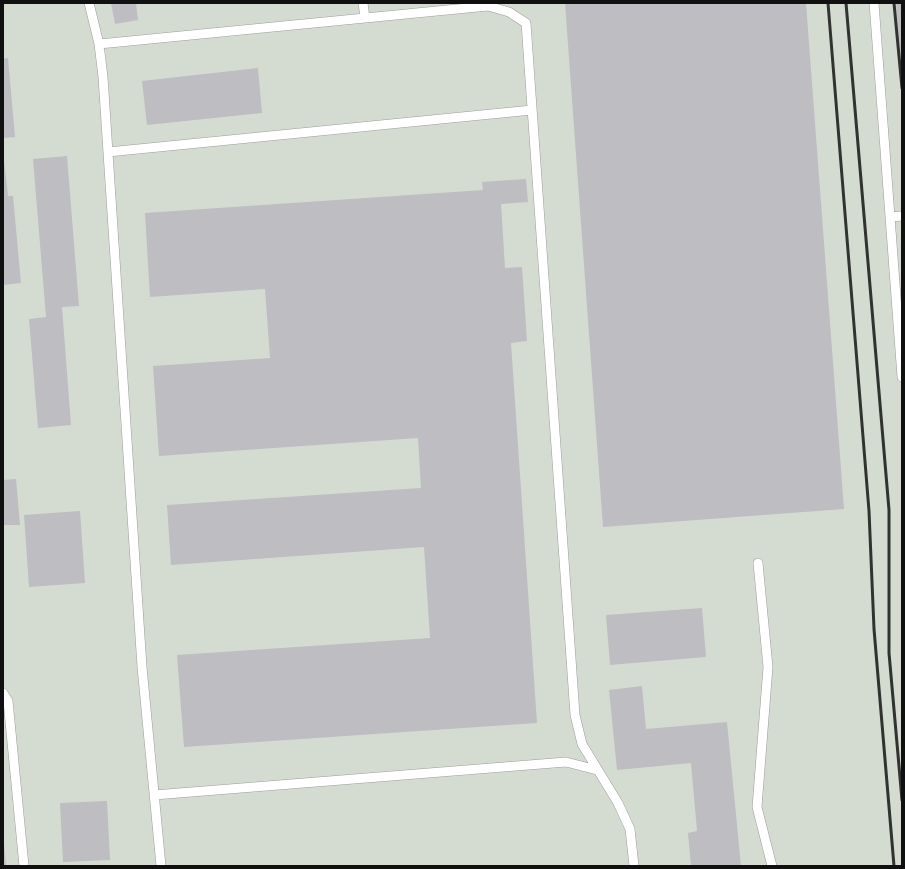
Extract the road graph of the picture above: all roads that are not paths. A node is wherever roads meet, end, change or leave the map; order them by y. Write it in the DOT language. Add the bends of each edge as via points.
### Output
graph roads {
  1 [pos="90,3"];
  2 [pos="363,3"];
  3 [pos="874,3"];
  4 [pos="365,18"];
  5 [pos="99,44"];
  6 [pos="532,110"];
  7 [pos="108,152"];
  8 [pos="902,216"];
  9 [pos="890,217"];
  10 [pos="902,377"];
  11 [pos="758,563"];
  12 [pos="3,693"];
  13 [pos="597,770"];
  14 [pos="154,795"];
  15 [pos="24,866"];
  16 [pos="161,866"];
  17 [pos="634,866"];
  18 [pos="772,866"];
  1 -- 5 [label="lane"];
  2 -- 4 [label="lane"];
  3 -- 9 [label="lane"];
  4 -- 5 [label="lane"];
  4 -- 6 [label="lane" via="488,6 510,12 526,23"];
  5 -- 7 [label="lane" via="104,77"];
  6 -- 7 [label="lane"];
  6 -- 13 [label="lane" via="575,716 582,744"];
  7 -- 14 [label="lane" via="142,667"];
  8 -- 9 [label="lane"];
  9 -- 10 [label="lane"];
  11 -- 18 [label="lane" via="768,667 757,807"];
  12 -- 15 [label="lane" via="8,701"];
  13 -- 14 [label="lane" via="566,762"];
  13 -- 17 [label="lane" via="618,803 630,829"];
  14 -- 16 [label="lane"];
}
